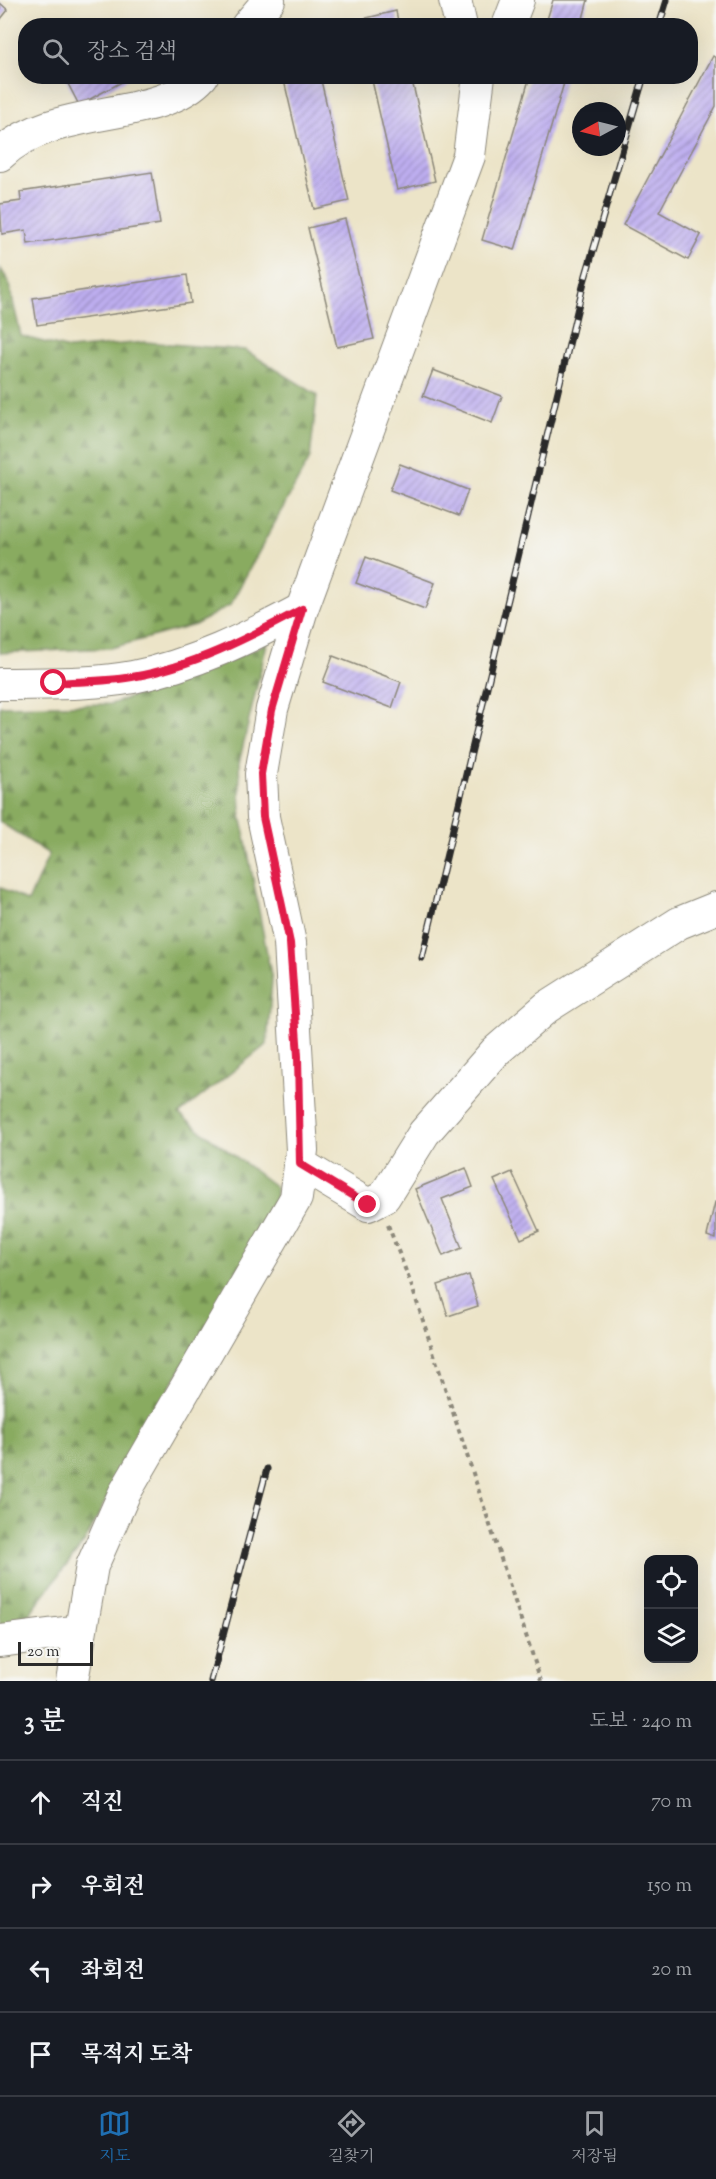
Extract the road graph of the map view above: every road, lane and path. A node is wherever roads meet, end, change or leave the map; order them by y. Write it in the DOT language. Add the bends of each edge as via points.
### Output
graph roads {
  1 [pos="269,0"];
  2 [pos="455,0"];
  3 [pos="518,0"];
  4 [pos="254,18"];
  5 [pos="459,18"];
  6 [pos="511,18"];
  7 [pos="192,84"];
  8 [pos="478,84"];
  9 [pos="0,155"];
  10 [pos="302,609"];
  11 [pos="0,684"];
  12 [pos="716,908"];
  13 [pos="300,1164"];
  14 [pos="378,1200"];
  15 [pos="79,1631"];
  16 [pos="0,1641"];
  17 [pos="72,1681"];
  18 [pos="541,1681"];
  1 -- 4 [label="street"];
  2 -- 5 [label="street"];
  3 -- 6 [label="street"];
  7 -- 9 [label="street" via="179,94 155,102 41,129"];
  8 -- 10 [label="street" via="469,156"];
  10 -- 11 [label="street" via="252,636 185,664 131,677"];
  10 -- 13 [label="street" via="272,710 261,774 263,817 290,943"];
  12 -- 14 [label="street" via="680,922 547,1007 495,1051 424,1133 384,1197"];
  13 -- 14 [label="street" via="368,1205"];
  13 -- 15 [label="street" via="296,1198 104,1534 92,1566"];
  14 -- 18 [label="path" via="411,1284"];
  15 -- 16 [label="street"];
  15 -- 17 [label="street"];
}
